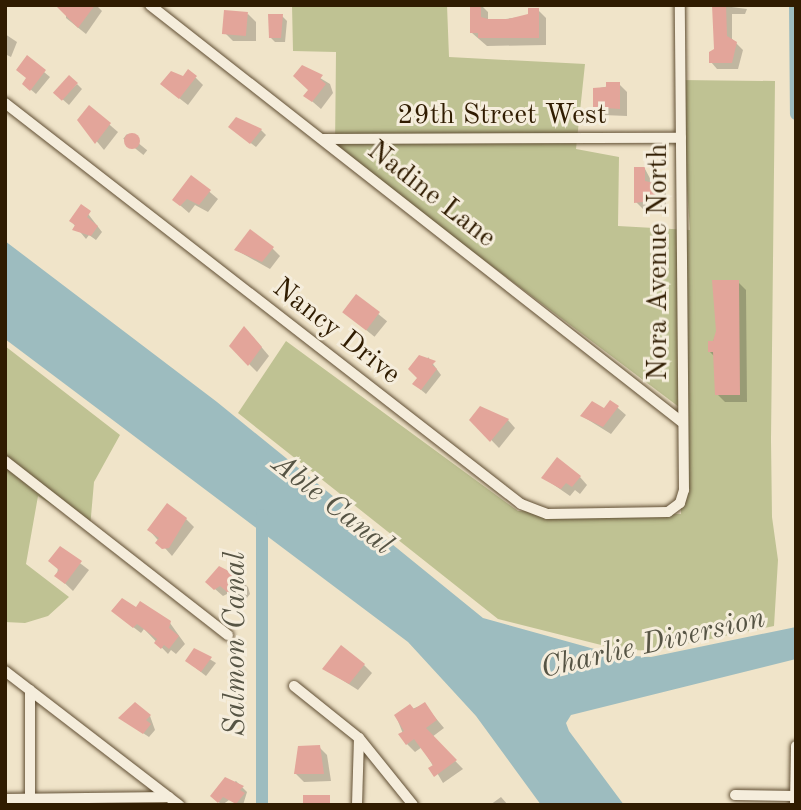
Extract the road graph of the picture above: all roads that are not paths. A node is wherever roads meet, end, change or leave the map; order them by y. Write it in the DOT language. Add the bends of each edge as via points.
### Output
graph roads {
  1 [pos="150,5"];
  2 [pos="681,5"];
  3 [pos="5,103"];
  4 [pos="681,138"];
  5 [pos="322,139"];
  6 [pos="683,423"];
  7 [pos="5,461"];
  8 [pos="668,512"];
  9 [pos="228,635"];
  10 [pos="5,671"];
  11 [pos="294,686"];
  12 [pos="30,690"];
  13 [pos="359,738"];
  14 [pos="796,746"];
  15 [pos="735,795"];
  16 [pos="795,796"];
  17 [pos="169,797"];
  18 [pos="5,799"];
  19 [pos="30,802"];
  20 [pos="179,805"];
  21 [pos="357,805"];
  22 [pos="413,805"];
  23 [pos="796,805"];
  1 -- 5 [label="street, Nadine Lane"];
  2 -- 4 [label="street, Nora Avenue North"];
  3 -- 8 [label="street, Nancy Drive" via="521,504 547,514"];
  4 -- 5 [label="street, 29th Street West"];
  4 -- 6 [label="street, Nora Avenue North"];
  5 -- 6 [label="street, Nadine Lane"];
  6 -- 8 [label="street, Nora Avenue North" via="684,490 680,503"];
  7 -- 9 [label="street"];
  10 -- 12 [label="street"];
  11 -- 13 [label="street"];
  12 -- 17 [label="street"];
  12 -- 19 [label="street"];
  13 -- 21 [label="street"];
  13 -- 22 [label="street"];
  14 -- 16 [label="street"];
  15 -- 16 [label="street"];
  16 -- 23 [label="street"];
  17 -- 19 [label="street"];
  17 -- 20 [label="street"];
  18 -- 19 [label="street"];
}
